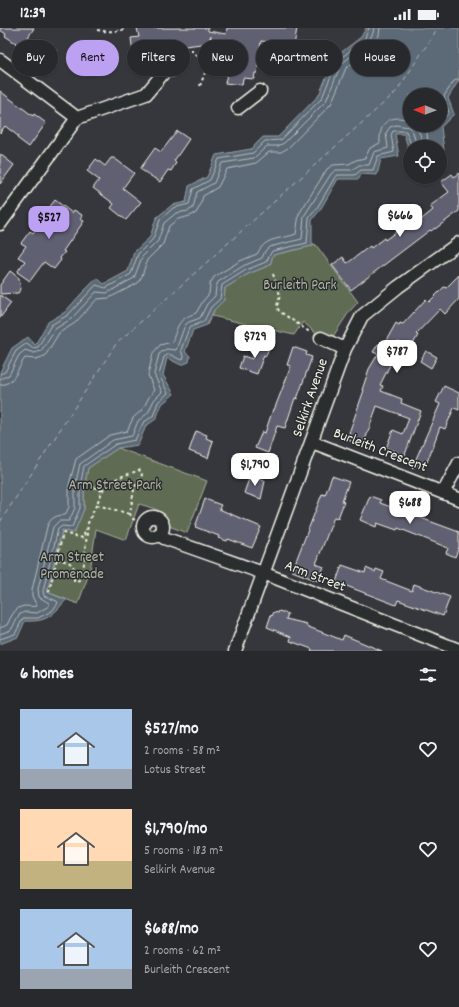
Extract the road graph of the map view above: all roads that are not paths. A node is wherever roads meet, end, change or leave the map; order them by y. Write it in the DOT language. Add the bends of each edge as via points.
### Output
graph roads {
  1 [pos="0,60"];
  2 [pos="162,76"];
  3 [pos="260,91"];
  4 [pos="238,108"];
  5 [pos="77,118"];
  6 [pos="0,224"];
  7 [pos="459,244"];
  8 [pos="321,338"];
  9 [pos="345,349"];
  10 [pos="312,442"];
  11 [pos="459,463"];
  12 [pos="443,493"];
  13 [pos="459,499"];
  14 [pos="144,523"];
  15 [pos="263,574"];
  16 [pos="459,650"];
  17 [pos="235,651"];
  1 -- 5 [label="street"];
  2 -- 5 [label="street" via="146,94"];
  3 -- 4 [label="street"];
  5 -- 6 [label="street"];
  7 -- 9 [label="street, Selkirk Avenue" via="362,316"];
  8 -- 9 [label="street"];
  9 -- 10 [label="street, Selkirk Avenue"];
  10 -- 12 [label="street, Burleith Crescent"];
  10 -- 15 [label="street, Selkirk Avenue"];
  11 -- 12 [label="street"];
  12 -- 13 [label="street, Burleith Crescent"];
  14 -- 15 [label="street, Arm Street" via="144,532 147,535 159,534"];
  15 -- 16 [label="street, Arm Street"];
  15 -- 17 [label="street, Selkirk Avenue"];
}
